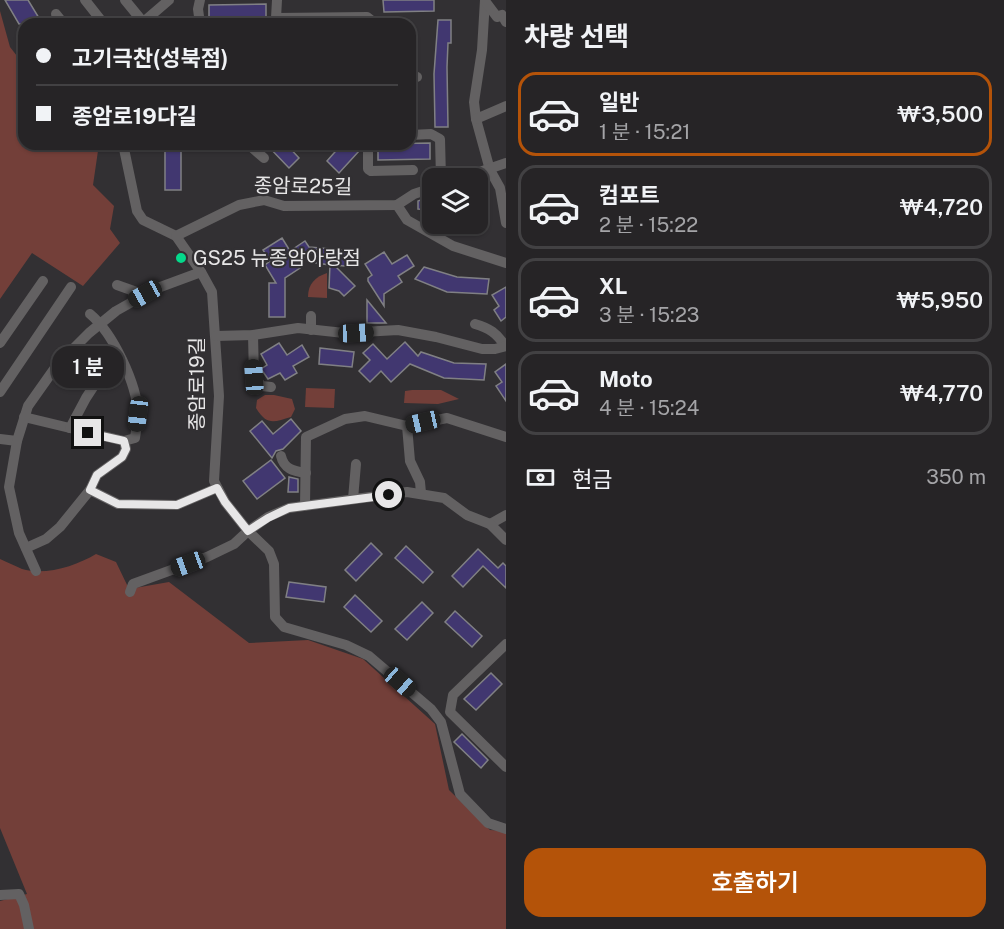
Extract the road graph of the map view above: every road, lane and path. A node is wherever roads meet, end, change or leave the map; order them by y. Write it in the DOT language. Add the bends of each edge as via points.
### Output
graph roads {
  1 [pos="85,0"];
  2 [pos="125,0"];
  3 [pos="200,0"];
  4 [pos="277,0"];
  5 [pos="485,1"];
  6 [pos="162,2"];
  7 [pos="56,14"];
  8 [pos="59,18"];
  9 [pos="99,18"];
  10 [pos="138,18"];
  11 [pos="147,18"];
  12 [pos="199,18"];
  13 [pos="275,18"];
  14 [pos="344,18"];
  15 [pos="368,18"];
  16 [pos="506,22"];
  17 [pos="506,106"];
  18 [pos="476,119"];
  19 [pos="416,135"];
  20 [pos="124,150"];
  21 [pos="255,150"];
  22 [pos="368,150"];
  23 [pos="264,158"];
  24 [pos="506,163"];
  25 [pos="441,168"];
  26 [pos="413,170"];
  27 [pos="490,170"];
  28 [pos="422,191"];
  29 [pos="397,206"];
  30 [pos="506,223"];
  31 [pos="176,236"];
  32 [pos="506,263"];
  33 [pos="201,272"];
  34 [pos="43,281"];
  35 [pos="117,285"];
  36 [pos="71,287"];
  37 [pos="145,294"];
  38 [pos="90,314"];
  39 [pos="311,316"];
  40 [pos="101,323"];
  41 [pos="475,324"];
  42 [pos="311,330"];
  43 [pos="253,335"];
  44 [pos="216,336"];
  45 [pos="0,343"];
  46 [pos="505,346"];
  47 [pos="122,363"];
  48 [pos="272,387"];
  49 [pos="0,392"];
  50 [pos="24,417"];
  51 [pos="407,426"];
  52 [pos="70,428"];
  53 [pos="506,437"];
  54 [pos="0,440"];
  55 [pos="17,441"];
  56 [pos="124,441"];
  57 [pos="281,456"];
  58 [pos="356,464"];
  59 [pos="306,473"];
  60 [pos="217,488"];
  61 [pos="90,490"];
  62 [pos="421,493"];
  63 [pos="352,499"];
  64 [pos="305,506"];
  65 [pos="506,515"];
  66 [pos="490,524"];
  67 [pos="248,531"];
  68 [pos="506,540"];
  69 [pos="26,548"];
  70 [pos="36,571"];
  71 [pos="130,592"];
  72 [pos="506,644"];
  73 [pos="506,766"];
  74 [pos="506,829"];
  75 [pos="0,895"];
  76 [pos="29,929"];
  1 -- 9 [label="street"];
  2 -- 10 [label="street"];
  3 -- 12 [label="street"];
  4 -- 13 [label="street"];
  5 -- 16 [label="street" via="496,17 501,15"];
  5 -- 18 [label="street" via="474,102"];
  6 -- 11 [label="street"];
  7 -- 8 [label="street"];
  14 -- 15 [label="street"];
  17 -- 18 [label="street"];
  18 -- 27 [label="street"];
  19 -- 25 [label="street" via="431,134 440,139"];
  20 -- 31 [label="street" via="137,211 143,220"];
  21 -- 23 [label="street"];
  22 -- 26 [label="street" via="371,171"];
  24 -- 27 [label="street"];
  27 -- 30 [label="street" via="500,188"];
  28 -- 29 [label="street"];
  29 -- 31 [label="street, 종암로25길" via="284,206 264,200 239,205"];
  29 -- 32 [label="street" via="407,220 453,246"];
  31 -- 33 [label="street, 종암로19길"];
  33 -- 37 [label="street"];
  33 -- 44 [label="street, 종암로19길" via="212,292"];
  34 -- 45 [label="street"];
  35 -- 37 [label="street"];
  36 -- 49 [label="street"];
  37 -- 40 [label="street"];
  38 -- 40 [label="street"];
  39 -- 42 [label="street"];
  40 -- 47 [label="street"];
  40 -- 50 [label="street" via="57,365"];
  41 -- 46 [label="street" via="487,327"];
  42 -- 43 [label="street" via="298,328"];
  42 -- 46 [label="street" via="398,330 482,349"];
  43 -- 44 [label="street"];
  43 -- 48 [label="street" via="254,377 262,386"];
  44 -- 60 [label="street, 종암로19길"];
  47 -- 52 [label="street" via="101,375"];
  47 -- 56 [label="street" via="134,389 138,414 135,438"];
  50 -- 52 [label="street"];
  50 -- 55 [label="street"];
  51 -- 53 [label="street" via="447,418"];
  51 -- 59 [label="street" via="365,416 345,419 306,436"];
  51 -- 62 [label="street" via="410,461"];
  52 -- 56 [label="street"];
  54 -- 55 [label="street"];
  55 -- 69 [label="street" via="9,487"];
  56 -- 61 [label="street" via="122,457 97,475"];
  57 -- 59 [label="street" via="287,468"];
  58 -- 63 [label="street"];
  59 -- 64 [label="street"];
  60 -- 61 [label="street" via="177,505 118,504"];
  60 -- 67 [label="street"];
  61 -- 69 [label="street" via="60,527"];
  62 -- 63 [label="street"];
  62 -- 66 [label="street" via="444,498 467,515"];
  63 -- 64 [label="street"];
  64 -- 67 [label="street" via="289,508"];
  65 -- 66 [label="street"];
  66 -- 68 [label="street"];
  67 -- 71 [label="street" via="234,544 207,557 133,584"];
  67 -- 74 [label="street" via="269,551 274,564 275,616 284,627 369,656 431,709 441,722 460,794 488,823"];
  69 -- 70 [label="street"];
  72 -- 73 [label="street" via="453,694 450,711"];
  75 -- 76 [label="street" via="19,894"];
}
